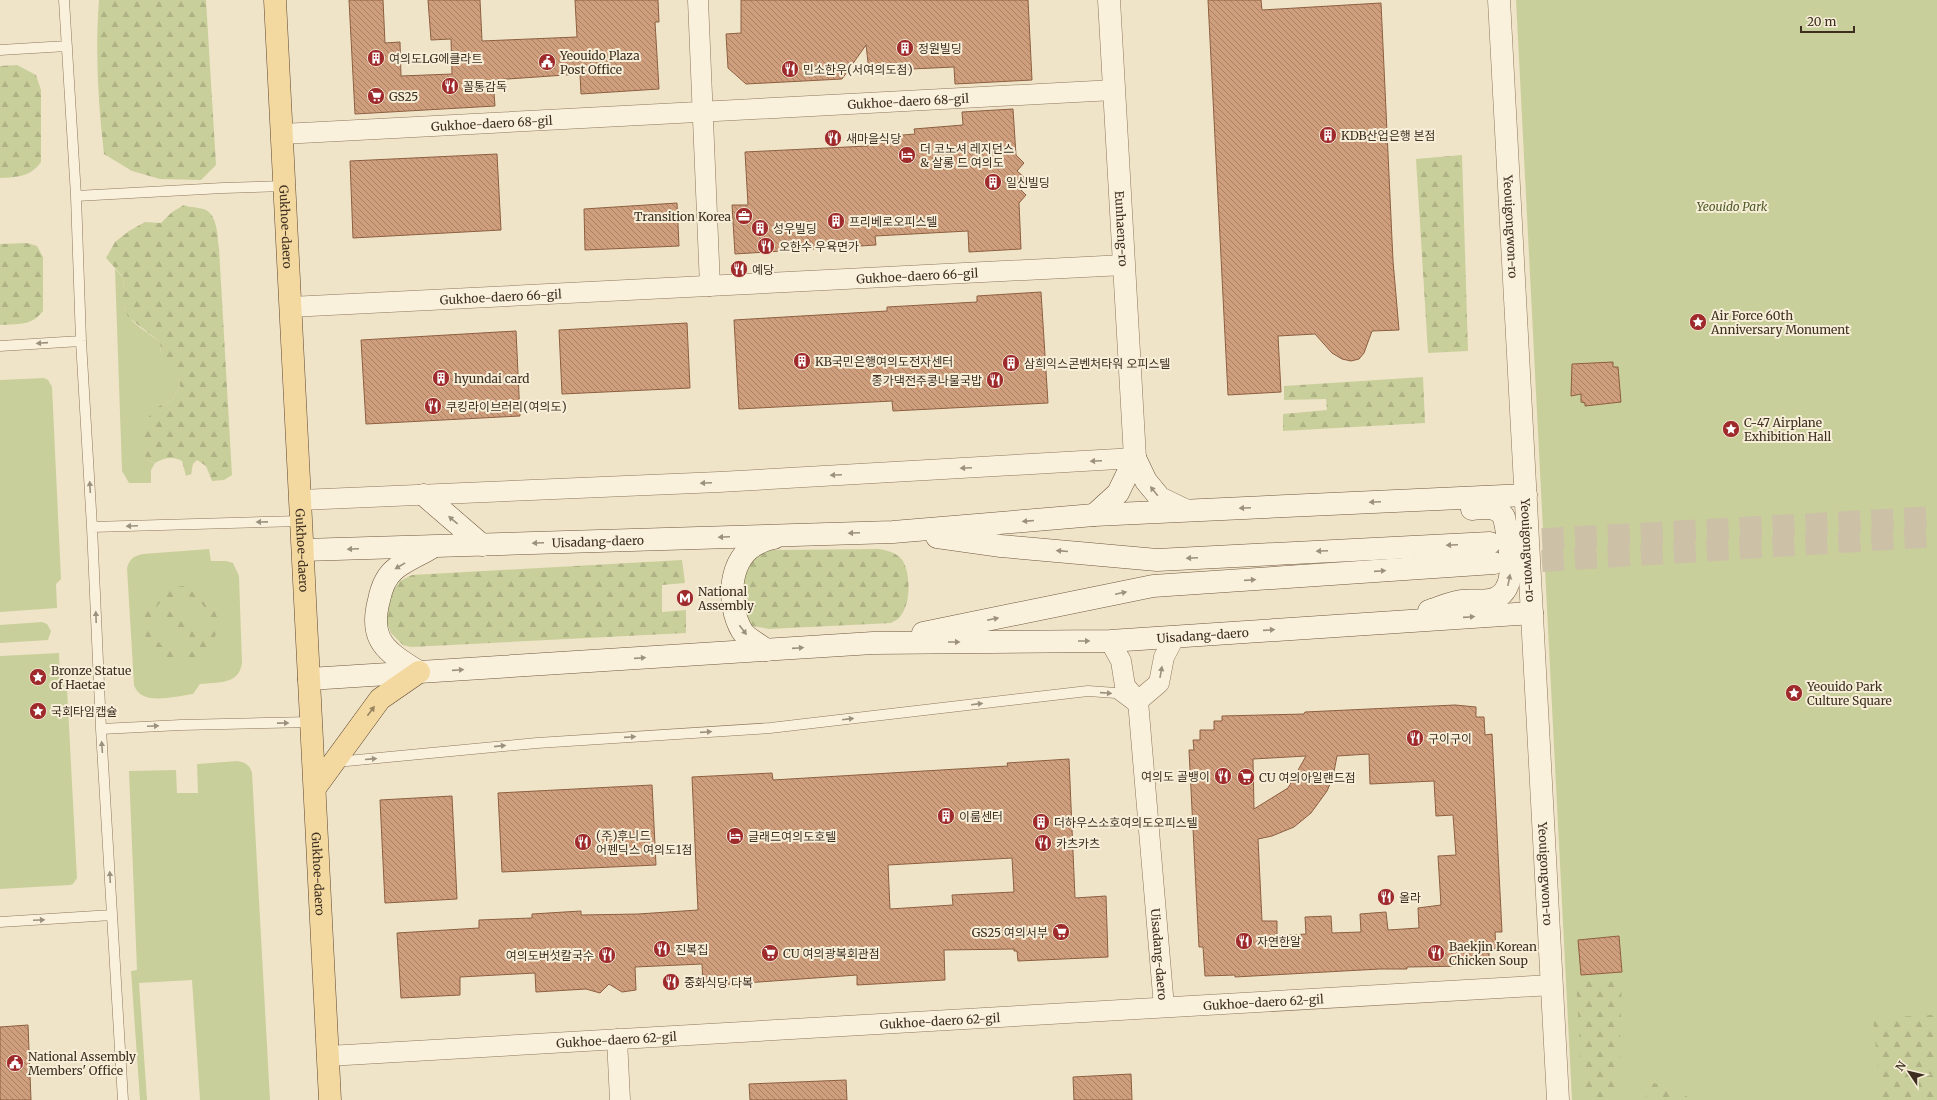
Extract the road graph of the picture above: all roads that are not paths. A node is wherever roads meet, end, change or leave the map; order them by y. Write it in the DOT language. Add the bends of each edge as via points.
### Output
graph roads {
  1 [pos="64,0"];
  2 [pos="275,0"];
  3 [pos="698,0"];
  4 [pos="1109,0"];
  5 [pos="1499,0"];
  6 [pos="67,46"];
  7 [pos="0,50"];
  8 [pos="1114,90"];
  9 [pos="703,112"];
  10 [pos="282,134"];
  11 [pos="284,186"];
  12 [pos="76,196"];
  13 [pos="1124,265"];
  14 [pos="710,286"];
  15 [pos="290,307"];
  16 [pos="81,341"];
  17 [pos="0,346"];
  18 [pos="1134,458"];
  19 [pos="424,495"];
  20 [pos="1526,495"];
  21 [pos="300,500"];
  22 [pos="1400,501"];
  23 [pos="1186,511"];
  24 [pos="1094,515"];
  25 [pos="301,521"];
  26 [pos="92,527"];
  27 [pos="893,532"];
  28 [pos="781,536"];
  29 [pos="482,545"];
  30 [pos="434,546"];
  31 [pos="303,550"];
  32 [pos="1532,613"];
  33 [pos="1400,621"];
  34 [pos="1175,636"];
  35 [pos="1110,641"];
  36 [pos="873,643"];
  37 [pos="766,650"];
  38 [pos="419,672"];
  39 [pos="309,679"];
  40 [pos="1138,705"];
  41 [pos="311,722"];
  42 [pos="100,729"];
  43 [pos="332,763"];
  44 [pos="314,788"];
  45 [pos="112,915"];
  46 [pos="0,922"];
  47 [pos="1552,985"];
  48 [pos="1164,1007"];
  49 [pos="617,1039"];
  50 [pos="328,1056"];
  51 [pos="123,1100"];
  52 [pos="330,1100"];
  53 [pos="620,1100"];
  54 [pos="1558,1100"];
  1 -- 6 [label="lane"];
  2 -- 10 [label="main road, Gukhoe-daero"];
  3 -- 9 [label="street"];
  4 -- 8 [label="main road, Eunhaeng-ro"];
  5 -- 20 [label="main road, Yeouigongwon-ro"];
  6 -- 7 [label="lane"];
  6 -- 12 [label="lane"];
  8 -- 9 [label="street, Gukhoe-daero 68-gil"];
  8 -- 13 [label="main road, Eunhaeng-ro"];
  9 -- 10 [label="street, Gukhoe-daero 68-gil"];
  9 -- 14 [label="street"];
  10 -- 11 [label="main road, Gukhoe-daero"];
  11 -- 12 [label="lane"];
  11 -- 15 [label="main road, Gukhoe-daero"];
  12 -- 16 [label="lane"];
  13 -- 14 [label="street, Gukhoe-daero 66-gil"];
  13 -- 18 [label="main road, Eunhaeng-ro"];
  14 -- 15 [label="street, Gukhoe-daero 66-gil"];
  15 -- 21 [label="main road, Gukhoe-daero"];
  16 -- 17 [label="lane, one-way"];
  26 -- 16 [label="lane, one-way"];
  18 -- 19 [label="street, one-way" via="719,482"];
  23 -- 18 [label="main road, one-way" via="1160,498"];
  18 -- 24 [label="main road" via="1118,493"];
  19 -- 21 [label="street"];
  29 -- 19 [label="main road, one-way"];
  20 -- 22 [label="main road, Uisadang-daero"];
  20 -- 32 [label="main road, Yeouigongwon-ro"];
  21 -- 25 [label="main road, Gukhoe-daero"];
  22 -- 23 [label="main road, Uisadang-daero, one-way"];
  33 -- 22 [label="main road, one-way" via="1461,601 1495,598 1510,583 1510,554 1504,517 1497,510 1459,509"];
  23 -- 24 [label="main road, Uisadang-daero"];
  24 -- 27 [label="main road, Uisadang-daero, one-way"];
  25 -- 26 [label="lane, one-way"];
  25 -- 31 [label="main road, Gukhoe-daero"];
  42 -- 26 [label="lane, one-way"];
  27 -- 28 [label="main road, Uisadang-daero, one-way"];
  36 -- 27 [label="main road, Uisadang-daero, one-way" via="1153,586 1492,553 1157,560 1002,546"];
  28 -- 29 [label="main road, Uisadang-daero, one-way"];
  28 -- 37 [label="main road, one-way" via="758,543 743,556 734,574 732,595 735,616 743,632"];
  29 -- 30 [label="main road, Uisadang-daero"];
  30 -- 31 [label="main road, Uisadang-daero, one-way"];
  30 -- 38 [label="main road, one-way" via="394,570 381,589 375,616 376,631 387,649"];
  31 -- 39 [label="main road, Gukhoe-daero"];
  33 -- 32 [label="main road, Uisadang-daero, one-way"];
  32 -- 47 [label="main road, Yeouigongwon-ro"];
  34 -- 33 [label="main road, Uisadang-daero, one-way"];
  34 -- 35 [label="main road, Uisadang-daero"];
  40 -- 34 [label="street, one-way" via="1159,683 1164,657"];
  36 -- 35 [label="main road, Uisadang-daero, one-way"];
  35 -- 40 [label="street" via="1121,661 1125,686"];
  37 -- 36 [label="main road, Uisadang-daero, one-way"];
  38 -- 37 [label="main road, Uisadang-daero, one-way"];
  38 -- 39 [label="main road, Uisadang-daero"];
  43 -- 38 [label="main road, one-way" via="380,699"];
  39 -- 41 [label="main road, Gukhoe-daero"];
  43 -- 40 [label="lane, one-way" via="537,743 770,728 1088,691 1116,693"];
  40 -- 48 [label="street, Uisadang-daero"];
  42 -- 41 [label="lane, one-way"];
  41 -- 44 [label="main road, Gukhoe-daero"];
  45 -- 42 [label="lane, one-way"];
  43 -- 44 [label="main road"];
  44 -- 50 [label="main road, Gukhoe-daero"];
  46 -- 45 [label="lane, one-way"];
  45 -- 51 [label="lane"];
  47 -- 48 [label="street, Gukhoe-daero 62-gil"];
  47 -- 54 [label="main road, Yeouigongwon-ro"];
  48 -- 49 [label="street, Gukhoe-daero 62-gil"];
  49 -- 50 [label="street, Gukhoe-daero 62-gil"];
  49 -- 53 [label="street"];
  50 -- 52 [label="main road, Gukhoe-daero"];
}
